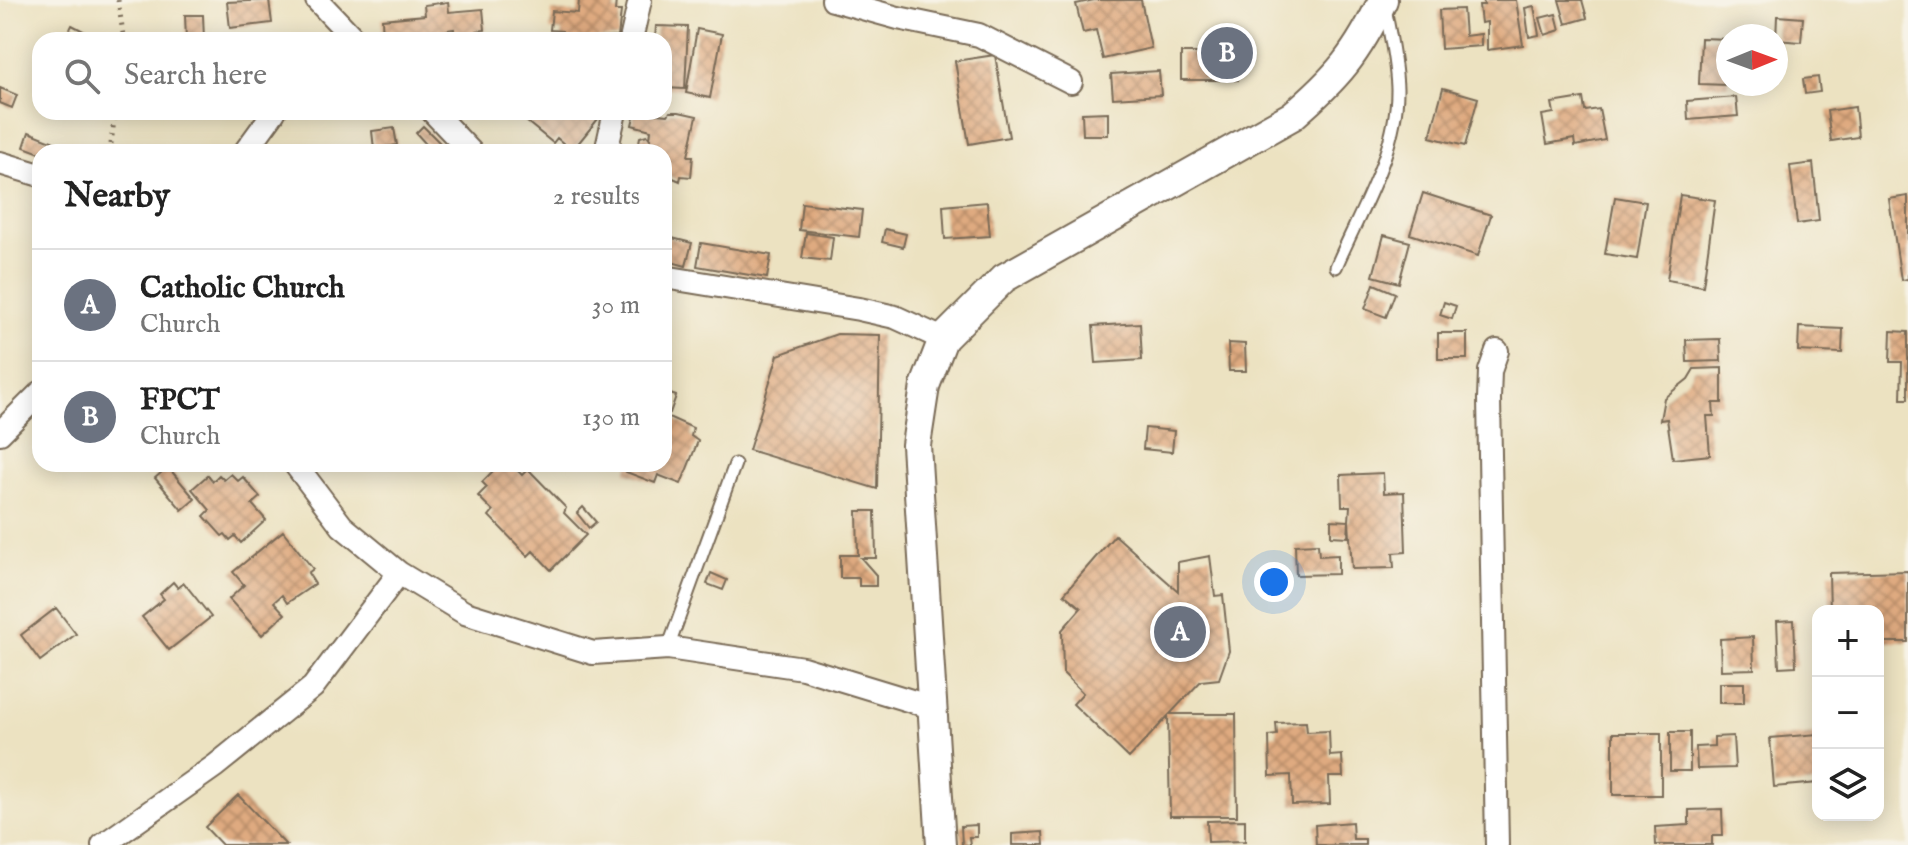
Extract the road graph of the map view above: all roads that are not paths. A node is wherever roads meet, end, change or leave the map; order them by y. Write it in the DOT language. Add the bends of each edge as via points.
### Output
graph roads {
  1 [pos="317,0"];
  2 [pos="640,0"];
  3 [pos="833,0"];
  4 [pos="1383,0"];
  5 [pos="899,9"];
  6 [pos="332,32"];
  7 [pos="633,32"];
  8 [pos="1071,82"];
  9 [pos="268,120"];
  10 [pos="441,120"];
  11 [pos="613,120"];
  12 [pos="251,144"];
  13 [pos="463,144"];
  14 [pos="608,144"];
  15 [pos="0,163"];
  16 [pos="32,173"];
  17 [pos="1336,267"];
  18 [pos="672,278"];
  19 [pos="943,339"];
  20 [pos="1497,351"];
  21 [pos="32,401"];
  22 [pos="0,433"];
  23 [pos="735,464"];
  24 [pos="301,472"];
  25 [pos="399,573"];
  26 [pos="668,648"];
  27 [pos="931,707"];
  28 [pos="103,845"];
  29 [pos="941,845"];
  30 [pos="1497,845"];
  1 -- 6 [label="street"];
  2 -- 7 [label="street"];
  3 -- 5 [label="street"];
  4 -- 17 [label="lane" via="1397,89 1394,120 1384,158"];
  4 -- 19 [label="street" via="1360,48 1331,83 1292,116 1004,278"];
  5 -- 8 [label="street" via="979,35"];
  9 -- 12 [label="street"];
  10 -- 13 [label="street"];
  11 -- 14 [label="street"];
  15 -- 16 [label="street"];
  18 -- 19 [label="street" via="895,317"];
  19 -- 27 [label="street" via="925,386 916,445"];
  20 -- 30 [label="street" via="1489,399"];
  21 -- 22 [label="street"];
  23 -- 26 [label="lane"];
  24 -- 25 [label="street" via="342,526"];
  25 -- 26 [label="street" via="465,613 593,653"];
  25 -- 28 [label="street" via="313,687 215,766"];
  26 -- 27 [label="street" via="803,668"];
  27 -- 29 [label="street"];
}
